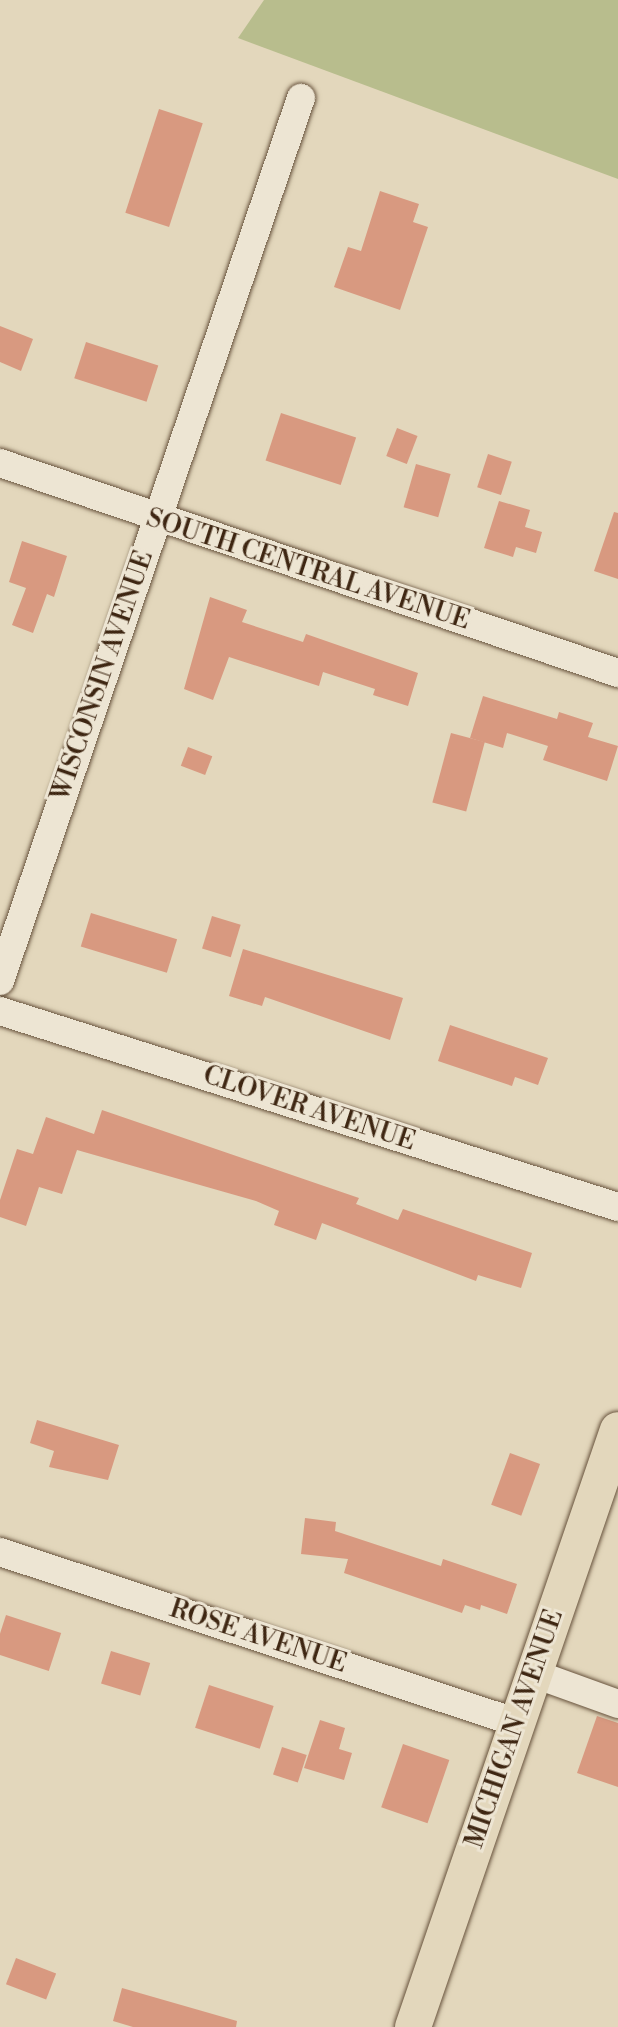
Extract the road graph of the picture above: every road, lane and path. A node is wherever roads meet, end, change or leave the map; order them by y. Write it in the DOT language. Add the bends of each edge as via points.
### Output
graph roads {
  1 [pos="301,98"];
  2 [pos="0,463"];
  3 [pos="156,519"];
  4 [pos="618,673"];
  5 [pos="0,981"];
  6 [pos="0,1011"];
  7 [pos="618,1207"];
  8 [pos="618,1430"];
  9 [pos="606,1506"];
  10 [pos="0,1552"];
  11 [pos="535,1674"];
  12 [pos="618,1704"];
  13 [pos="515,1722"];
  14 [pos="413,2027"];
  1 -- 3 [label="street, WISCONSIN AVENUE"];
  2 -- 3 [label="street, SOUTH CENTRAL AVENUE"];
  3 -- 4 [label="street, SOUTH CENTRAL AVENUE"];
  3 -- 5 [label="street, WISCONSIN AVENUE"];
  6 -- 7 [label="street, CLOVER AVENUE"];
  8 -- 9 [label="main road, MICHIGAN AVENUE"];
  9 -- 11 [label="main road, MICHIGAN AVENUE"];
  10 -- 13 [label="street, ROSE AVENUE"];
  11 -- 12 [label="street"];
  11 -- 13 [label="main road, MICHIGAN AVENUE"];
  13 -- 14 [label="main road, MICHIGAN AVENUE"];
}
